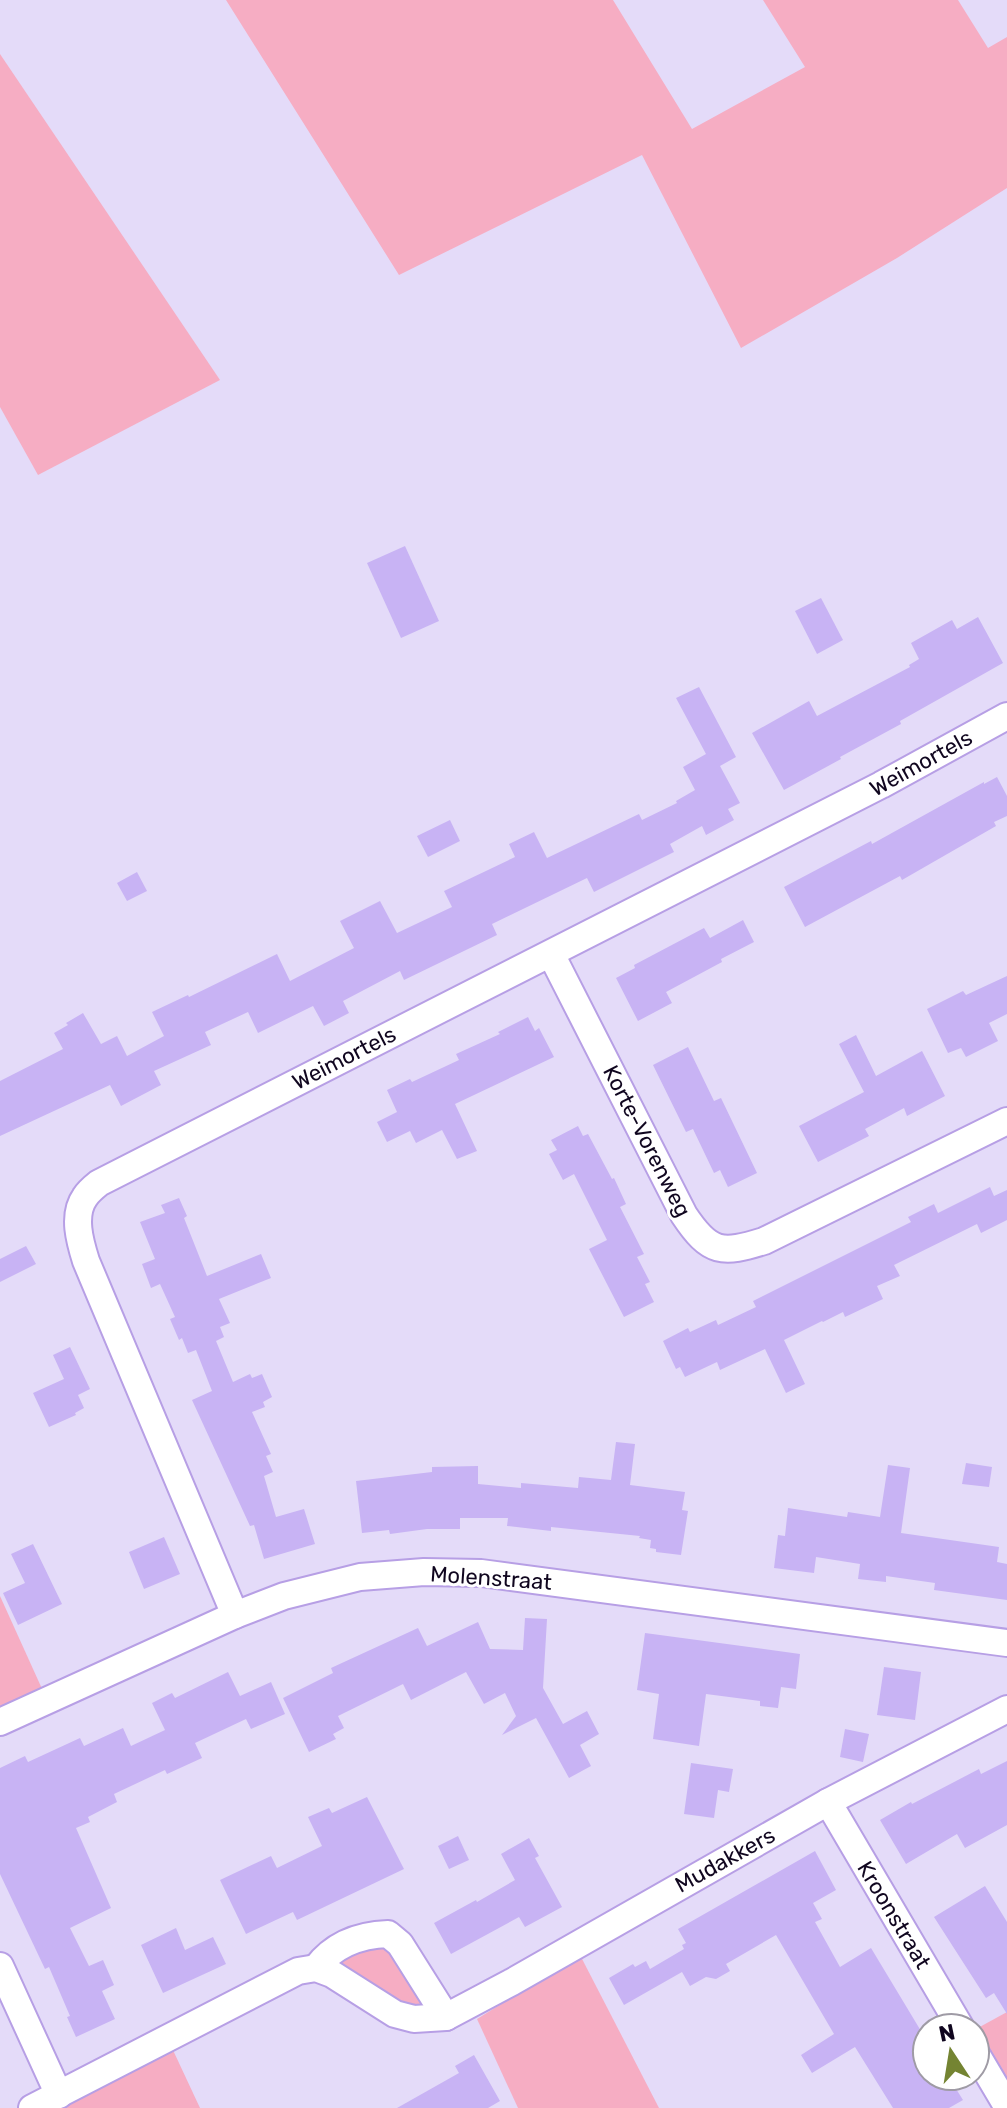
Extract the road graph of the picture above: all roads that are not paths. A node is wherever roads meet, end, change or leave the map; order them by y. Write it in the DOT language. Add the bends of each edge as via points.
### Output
graph roads {
  1 [pos="1007,716"];
  2 [pos="551,954"];
  3 [pos="1007,1121"];
  4 [pos="235,1615"];
  5 [pos="1007,1643"];
  6 [pos="1007,1709"];
  7 [pos="0,1722"];
  8 [pos="828,1802"];
  9 [pos="0,1966"];
  10 [pos="316,1968"];
  11 [pos="952,2012"];
  12 [pos="446,2017"];
  13 [pos="991,2079"];
  14 [pos="59,2095"];
  15 [pos="1007,2106"];
  16 [pos="32,2108"];
  1 -- 2 [label="street, Weimortels"];
  2 -- 3 [label="street, Korte-Vorenweg" via="684,1215 697,1235 718,1248 764,1241"];
  2 -- 4 [label="street, Weimortels" via="99,1183 83,1198 79,1241 86,1261"];
  4 -- 5 [label="street, Molenstraat" via="360,1577 481,1573"];
  4 -- 7 [label="street, Molenstraat"];
  6 -- 8 [label="street, Mudakkers"];
  8 -- 11 [label="street, Kroonstraat"];
  8 -- 12 [label="street, Mudakkers"];
  9 -- 14 [label="street"];
  10 -- 12 [label="street, Mudakkers" via="395,2014"];
  10 -- 12 [label="street" via="327,1953 354,1940 388,1934 400,1944"];
  10 -- 14 [label="street" via="277,1980"];
  13 -- 15 [label="street"];
  14 -- 16 [label="street"];
}
